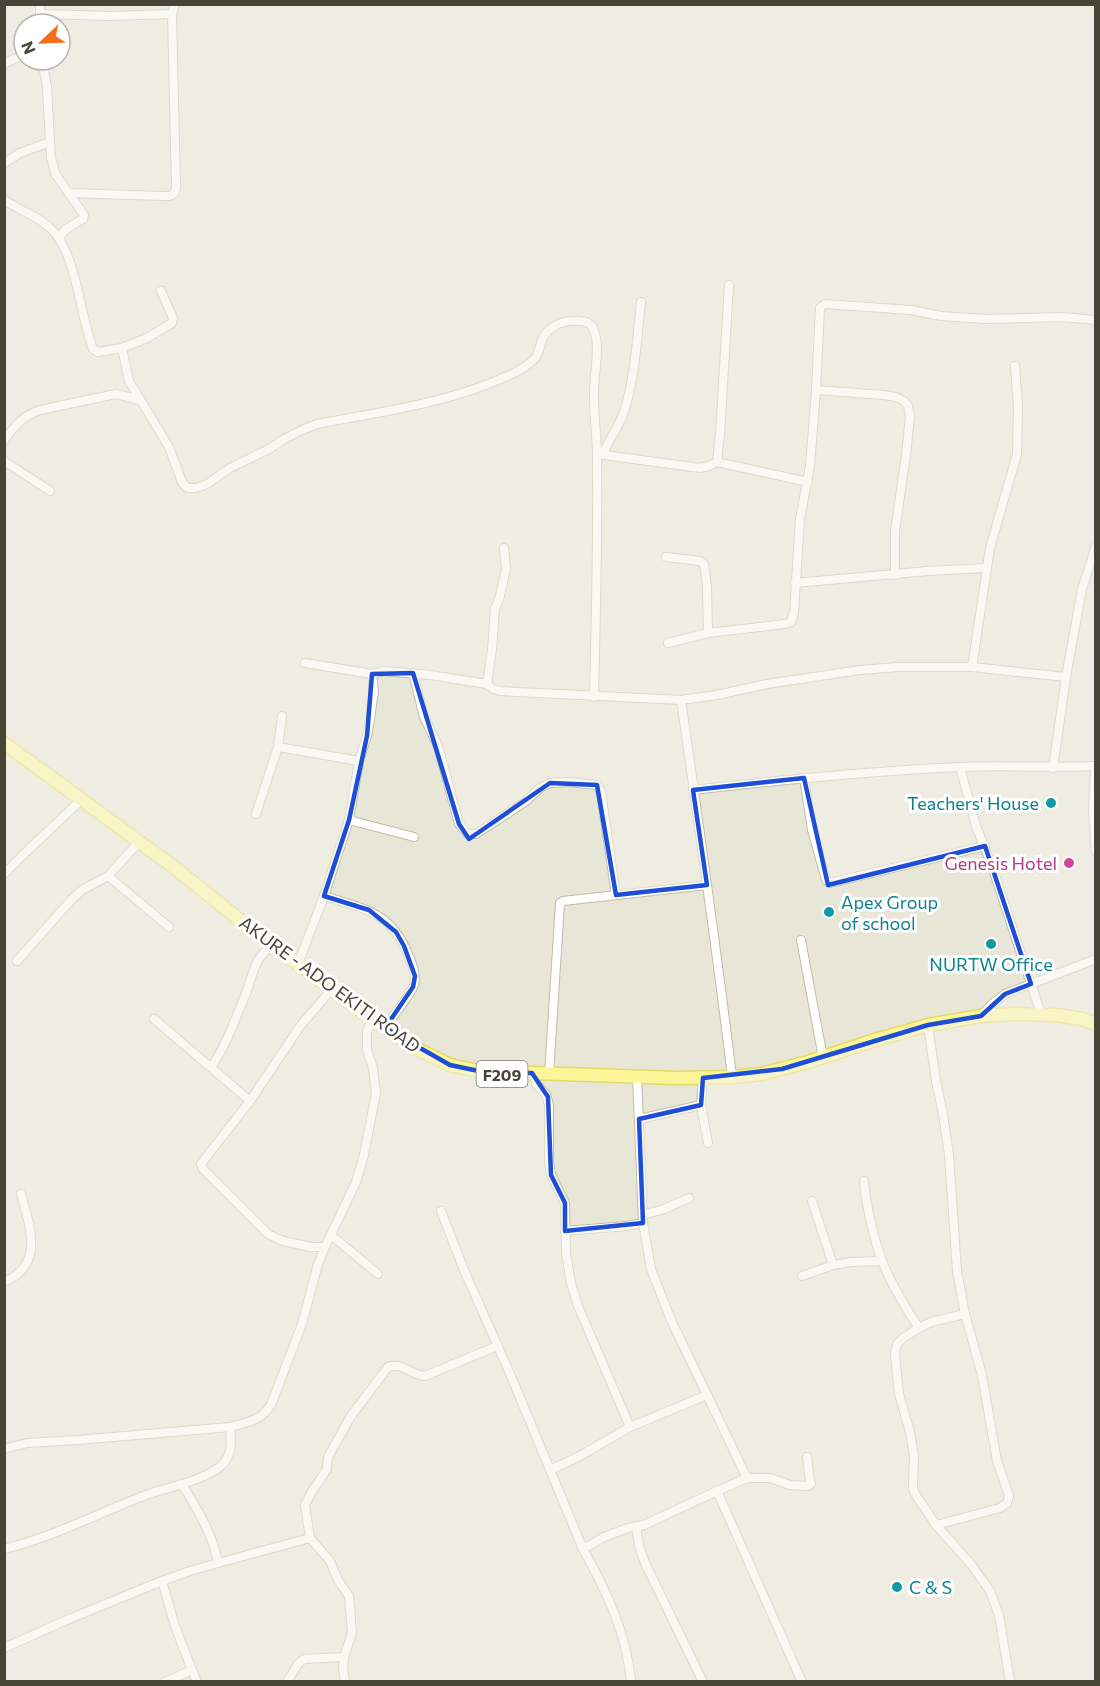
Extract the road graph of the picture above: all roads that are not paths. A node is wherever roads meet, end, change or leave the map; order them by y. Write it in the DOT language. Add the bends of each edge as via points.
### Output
graph roads {
  1 [pos="175,4"];
  2 [pos="172,14"];
  3 [pos="72,15"];
  4 [pos="44,72"];
  5 [pos="50,142"];
  6 [pos="4,164"];
  7 [pos="69,193"];
  8 [pos="4,200"];
  9 [pos="59,237"];
  10 [pos="729,285"];
  11 [pos="161,291"];
  12 [pos="641,302"];
  13 [pos="1095,320"];
  14 [pos="122,348"];
  15 [pos="1016,366"];
  16 [pos="816,390"];
  17 [pos="140,400"];
  18 [pos="4,441"];
  19 [pos="600,454"];
  20 [pos="4,461"];
  21 [pos="717,462"];
  22 [pos="808,482"];
  23 [pos="50,491"];
  24 [pos="1095,546"];
  25 [pos="504,548"];
  26 [pos="666,557"];
  27 [pos="986,568"];
  28 [pos="895,575"];
  29 [pos="795,583"];
  30 [pos="708,633"];
  31 [pos="668,643"];
  32 [pos="305,663"];
  33 [pos="972,667"];
  34 [pos="413,673"];
  35 [pos="372,674"];
  36 [pos="1066,677"];
  37 [pos="487,684"];
  38 [pos="594,697"];
  39 [pos="681,700"];
  40 [pos="282,716"];
  41 [pos="4,743"];
  42 [pos="278,747"];
  43 [pos="359,761"];
  44 [pos="1095,766"];
  45 [pos="960,767"];
  46 [pos="1053,768"];
  47 [pos="804,778"];
  48 [pos="693,790"];
  49 [pos="81,800"];
  50 [pos="256,814"];
  51 [pos="349,820"];
  52 [pos="414,837"];
  53 [pos="139,842"];
  54 [pos="985,846"];
  55 [pos="1095,852"];
  56 [pos="4,874"];
  57 [pos="108,876"];
  58 [pos="707,885"];
  59 [pos="616,895"];
  60 [pos="324,896"];
  61 [pos="169,927"];
  62 [pos="801,940"];
  63 [pos="272,945"];
  64 [pos="1095,959"];
  65 [pos="17,961"];
  66 [pos="298,964"];
  67 [pos="1032,984"];
  68 [pos="332,989"];
  69 [pos="1041,1014"];
  70 [pos="981,1016"];
  71 [pos="154,1019"];
  72 [pos="372,1019"];
  73 [pos="1095,1024"];
  74 [pos="928,1025"];
  75 [pos="385,1028"];
  76 [pos="823,1058"];
  77 [pos="211,1067"];
  78 [pos="534,1073"];
  79 [pos="549,1074"];
  80 [pos="638,1076"];
  81 [pos="732,1077"];
  82 [pos="703,1078"];
  83 [pos="250,1101"];
  84 [pos="701,1105"];
  85 [pos="639,1119"];
  86 [pos="708,1143"];
  87 [pos="864,1181"];
  88 [pos="21,1194"];
  89 [pos="689,1198"];
  90 [pos="812,1201"];
  91 [pos="441,1211"];
  92 [pos="643,1219"];
  93 [pos="565,1231"];
  94 [pos="331,1235"];
  95 [pos="325,1246"];
  96 [pos="882,1261"];
  97 [pos="833,1265"];
  98 [pos="378,1274"];
  99 [pos="802,1276"];
  100 [pos="4,1282"];
  101 [pos="965,1314"];
  102 [pos="919,1328"];
  103 [pos="497,1346"];
  104 [pos="707,1395"];
  105 [pos="230,1426"];
  106 [pos="630,1427"];
  107 [pos="4,1449"];
  108 [pos="807,1457"];
  109 [pos="550,1470"];
  110 [pos="747,1478"];
  111 [pos="182,1484"];
  112 [pos="717,1491"];
  113 [pos="936,1525"];
  114 [pos="636,1526"];
  115 [pos="310,1538"];
  116 [pos="5,1548"];
  117 [pos="583,1549"];
  118 [pos="218,1563"];
  119 [pos="162,1581"];
  120 [pos="4,1648"];
  121 [pos="344,1657"];
  122 [pos="192,1670"];
  123 [pos="165,1682"];
  124 [pos="198,1682"];
  125 [pos="287,1682"];
  126 [pos="345,1682"];
  127 [pos="631,1682"];
  128 [pos="703,1682"];
  129 [pos="802,1682"];
  130 [pos="1010,1682"];
  1 -- 2 [label="street"];
  2 -- 3 [label="street"];
  2 -- 7 [label="street" via="174,194"];
  4 -- 5 [label="street"];
  5 -- 6 [label="street" via="20,153"];
  5 -- 7 [label="street" via="56,175"];
  7 -- 9 [label="street" via="84,217"];
  8 -- 9 [label="street"];
  9 -- 14 [label="street" via="93,349 98,352"];
  10 -- 21 [label="street"];
  11 -- 14 [label="street" via="172,323"];
  12 -- 19 [label="street" via="624,411"];
  13 -- 16 [label="street" via="985,319 825,304 820,308"];
  14 -- 17 [label="street" via="129,381"];
  15 -- 27 [label="street" via="1017,454"];
  16 -- 22 [label="street"];
  16 -- 28 [label="street" via="896,397 908,406 908,438 894,541"];
  17 -- 18 [label="street" via="116,394 40,410 20,420"];
  17 -- 19 [label="street" via="169,447 182,482 187,488 196,488 317,424 415,406 519,370 537,355 549,329 569,321 582,321 589,323 596,338 594,396"];
  19 -- 21 [label="street" via="700,468"];
  19 -- 38 [label="street"];
  20 -- 23 [label="street"];
  21 -- 22 [label="street"];
  22 -- 29 [label="street" via="800,519"];
  24 -- 36 [label="street" via="1082,589"];
  25 -- 37 [label="street" via="506,568 495,609"];
  26 -- 30 [label="street" via="704,564"];
  27 -- 28 [label="street"];
  27 -- 33 [label="street"];
  28 -- 29 [label="street"];
  29 -- 30 [label="street" via="791,622"];
  30 -- 31 [label="street"];
  32 -- 35 [label="street"];
  33 -- 36 [label="street"];
  33 -- 39 [label="street" via="860,670"];
  34 -- 35 [label="street"];
  34 -- 37 [label="street"];
  34 -- 59 [label="street" via="463,830 476,834 550,783 597,785"];
  35 -- 43 [label="street" via="370,719"];
  36 -- 46 [label="street"];
  37 -- 38 [label="street" via="500,691"];
  38 -- 39 [label="street"];
  39 -- 48 [label="street"];
  40 -- 42 [label="street"];
  41 -- 49 [label="main road, AKURE - ADO EKITI ROAD / F209"];
  42 -- 43 [label="street"];
  42 -- 50 [label="street"];
  43 -- 51 [label="street"];
  44 -- 46 [label="street"];
  44 -- 55 [label="street"];
  45 -- 46 [label="street"];
  45 -- 47 [label="street"];
  45 -- 54 [label="street"];
  47 -- 48 [label="street"];
  47 -- 54 [label="street" via="812,830 830,883"];
  48 -- 58 [label="street"];
  49 -- 53 [label="main road, AKURE - ADO EKITI ROAD / F209"];
  49 -- 56 [label="street"];
  51 -- 52 [label="street"];
  51 -- 60 [label="street"];
  53 -- 57 [label="street"];
  53 -- 63 [label="main road, AKURE - ADO EKITI ROAD / F209"];
  54 -- 67 [label="street"];
  57 -- 61 [label="street"];
  57 -- 65 [label="street" via="71,900"];
  58 -- 59 [label="street"];
  58 -- 81 [label="street"];
  59 -- 79 [label="street" via="560,903"];
  60 -- 66 [label="street"];
  60 -- 75 [label="street" via="369,910 396,932 404,946 415,976 413,987"];
  62 -- 76 [label="street"];
  63 -- 66 [label="main road, AKURE - ADO EKITI ROAD / F209"];
  63 -- 77 [label="street" via="257,960 221,1053"];
  64 -- 67 [label="street"];
  66 -- 68 [label="main road, AKURE - ADO EKITI ROAD / F209"];
  67 -- 69 [label="street"];
  67 -- 70 [label="street" via="1005,994"];
  68 -- 72 [label="main road, AKURE - ADO EKITI ROAD / F209"];
  68 -- 83 [label="street" via="301,1025"];
  69 -- 70 [label="main road, AKURE - ADO EKITI ROAD / F209"];
  69 -- 73 [label="main road, AKURE - ADO EKITI ROAD / F209"];
  70 -- 74 [label="main road, AKURE - ADO EKITI ROAD / F209"];
  71 -- 77 [label="street"];
  72 -- 75 [label="main road, AKURE - ADO EKITI ROAD / F209"];
  72 -- 94 [label="street" via="367,1032 376,1092 371,1123 356,1182"];
  74 -- 76 [label="main road, AKURE - ADO EKITI ROAD / F209"];
  74 -- 101 [label="street" via="949,1155 954,1250"];
  75 -- 78 [label="main road, AKURE - ADO EKITI ROAD / F209" via="450,1065 488,1073"];
  76 -- 81 [label="main road, AKURE - ADO EKITI ROAD / F209"];
  77 -- 83 [label="street"];
  78 -- 79 [label="main road, AKURE - ADO EKITI ROAD / F209"];
  78 -- 93 [label="street" via="536,1084 548,1097 551,1175 565,1203"];
  79 -- 80 [label="main road, AKURE - ADO EKITI ROAD / F209"];
  80 -- 82 [label="main road, AKURE - ADO EKITI ROAD / F209"];
  80 -- 85 [label="street"];
  81 -- 82 [label="main road, AKURE - ADO EKITI ROAD / F209"];
  82 -- 84 [label="street"];
  83 -- 95 [label="street" via="203,1160 203,1169 268,1234 311,1247"];
  84 -- 85 [label="street"];
  84 -- 86 [label="street"];
  85 -- 92 [label="street"];
  87 -- 96 [label="street"];
  88 -- 100 [label="street" via="32,1236 30,1254 21,1272"];
  89 -- 92 [label="street"];
  90 -- 97 [label="street"];
  91 -- 103 [label="street"];
  92 -- 93 [label="street" via="626,1226"];
  92 -- 104 [label="street" via="658,1289"];
  93 -- 106 [label="street" via="578,1306"];
  94 -- 95 [label="street"];
  94 -- 98 [label="street"];
  95 -- 105 [label="street" via="302,1324 271,1405 255,1420"];
  96 -- 97 [label="street"];
  96 -- 102 [label="street"];
  97 -- 99 [label="street"];
  101 -- 102 [label="street"];
  101 -- 113 [label="street" via="982,1375 997,1461 1009,1496 1000,1508"];
  102 -- 113 [label="street" via="897,1344 897,1376 914,1456 914,1492"];
  103 -- 109 [label="street"];
  103 -- 115 [label="street" via="425,1376 399,1366 388,1367 351,1416 328,1457 327,1469 305,1505"];
  104 -- 106 [label="street"];
  104 -- 110 [label="street"];
  105 -- 107 [label="street" via="27,1443"];
  105 -- 111 [label="street" via="229,1457 206,1476"];
  106 -- 109 [label="street"];
  108 -- 110 [label="street" via="811,1484 808,1486"];
  109 -- 117 [label="street"];
  110 -- 112 [label="street"];
  111 -- 116 [label="street"];
  111 -- 118 [label="street" via="202,1518"];
  112 -- 114 [label="street"];
  112 -- 129 [label="street"];
  113 -- 130 [label="street" via="990,1591 999,1615"];
  114 -- 117 [label="street"];
  114 -- 128 [label="street" via="645,1563"];
  115 -- 118 [label="street"];
  115 -- 121 [label="street" via="330,1561 349,1596 352,1633"];
  117 -- 127 [label="street" via="614,1611 628,1656"];
  118 -- 119 [label="street"];
  119 -- 120 [label="street"];
  119 -- 122 [label="street"];
  121 -- 125 [label="street" via="304,1659"];
  121 -- 126 [label="street"];
  122 -- 123 [label="street"];
  122 -- 124 [label="street"];
}
